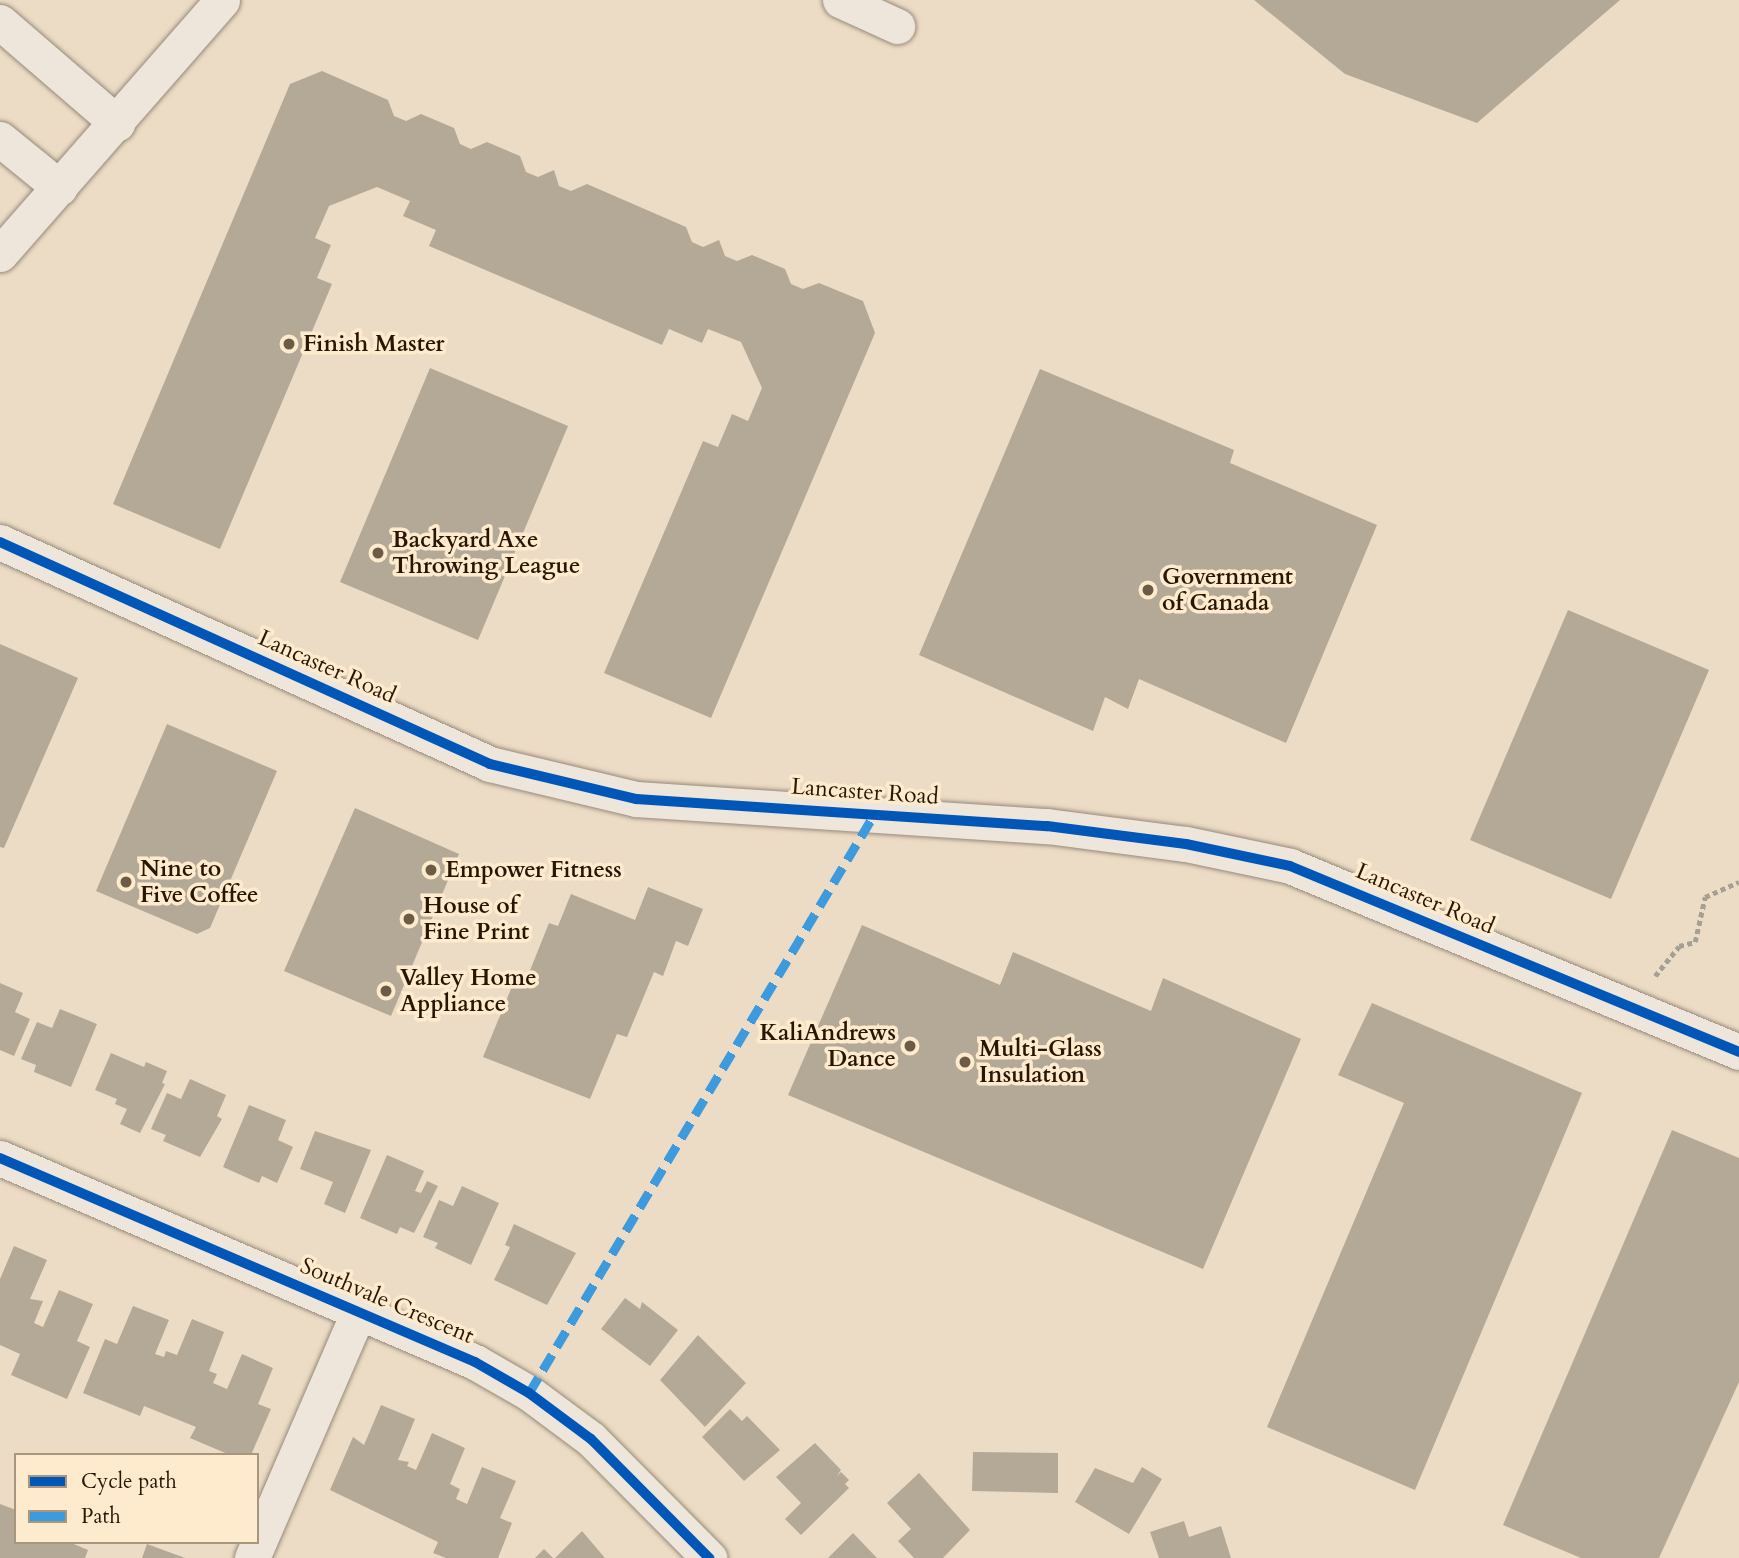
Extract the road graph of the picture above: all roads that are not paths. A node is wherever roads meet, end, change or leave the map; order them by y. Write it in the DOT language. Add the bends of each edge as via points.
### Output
graph roads {
  1 [pos="222,0"];
  2 [pos="840,0"];
  3 [pos="0,22"];
  4 [pos="897,26"];
  5 [pos="117,123"];
  6 [pos="0,139"];
  7 [pos="60,188"];
  8 [pos="0,254"];
  9 [pos="0,542"];
  10 [pos="1739,1052"];
  11 [pos="0,1158"];
  12 [pos="359,1311"];
  13 [pos="259,1542"];
  14 [pos="709,1558"];
  1 -- 5 [label="street"];
  2 -- 4 [label="street"];
  3 -- 5 [label="street"];
  5 -- 7 [label="street"];
  6 -- 7 [label="street"];
  7 -- 8 [label="street"];
  9 -- 10 [label="street, Lancaster Road" via="490,764 636,799 1047,826 1186,844 1290,866"];
  11 -- 12 [label="street, Southvale Crescent"];
  12 -- 13 [label="street"];
  12 -- 14 [label="street, Southvale Crescent" via="475,1362 547,1405 591,1439"];
}
